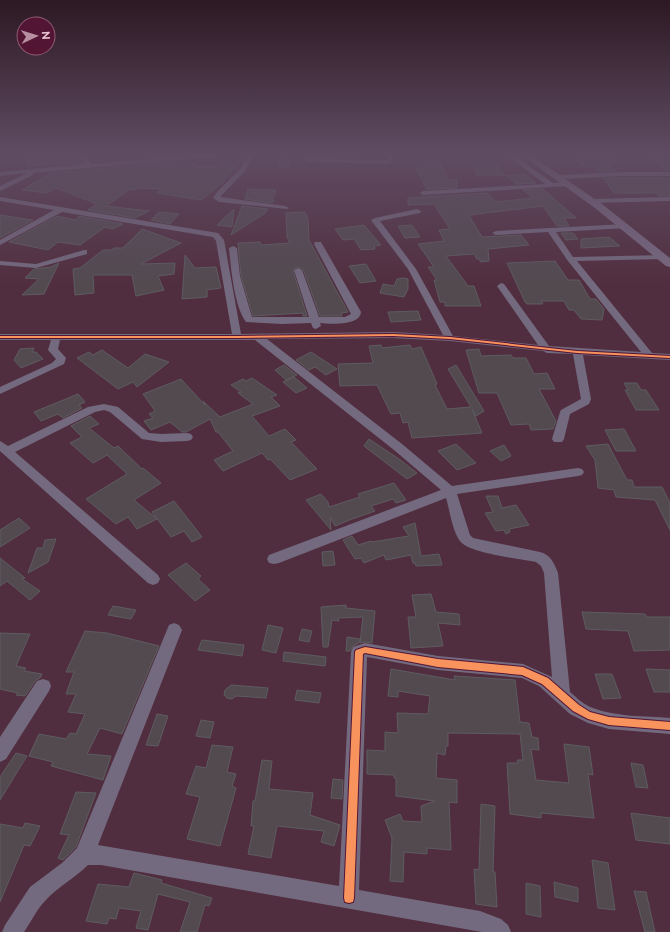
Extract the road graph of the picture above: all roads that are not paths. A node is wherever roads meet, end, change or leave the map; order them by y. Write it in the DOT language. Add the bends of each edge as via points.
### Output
graph roads {
  1 [pos="216,197"];
  2 [pos="586,197"];
  3 [pos="0,199"];
  4 [pos="670,199"];
  5 [pos="592,202"];
  6 [pos="285,208"];
  7 [pos="60,210"];
  8 [pos="417,211"];
  9 [pos="626,226"];
  10 [pos="551,231"];
  11 [pos="496,233"];
  12 [pos="0,243"];
  13 [pos="318,244"];
  14 [pos="233,248"];
  15 [pos="84,252"];
  16 [pos="662,257"];
  17 [pos="571,259"];
  18 [pos="0,263"];
  19 [pos="670,264"];
  20 [pos="298,270"];
  21 [pos="501,286"];
  22 [pos="315,320"];
  23 [pos="0,337"];
  24 [pos="56,337"];
  25 [pos="237,337"];
  26 [pos="258,337"];
  27 [pos="317,337"];
  28 [pos="450,338"];
  29 [pos="547,350"];
  30 [pos="577,352"];
  31 [pos="649,356"];
  32 [pos="670,357"];
  33 [pos="0,391"];
  34 [pos="187,437"];
  35 [pos="558,439"];
  36 [pos="4,448"];
  37 [pos="578,472"];
  38 [pos="450,492"];
  39 [pos="274,559"];
  40 [pos="153,580"];
  41 [pos="174,630"];
  42 [pos="43,686"];
  43 [pos="562,696"];
  44 [pos="670,726"];
  45 [pos="0,753"];
  46 [pos="84,855"];
  47 [pos="349,898"];
  48 [pos="12,932"];
  49 [pos="501,932"];
  1 -- 6 [label="street"];
  2 -- 5 [label="main road"];
  3 -- 7 [label="street"];
  4 -- 5 [label="street"];
  5 -- 9 [label="main road"];
  7 -- 12 [label="street"];
  7 -- 25 [label="street" via="215,234 220,240"];
  8 -- 28 [label="street" via="375,220 412,269"];
  9 -- 10 [label="street"];
  9 -- 16 [label="main road"];
  10 -- 11 [label="street"];
  10 -- 17 [label="street"];
  13 -- 22 [label="street" via="356,316 346,320"];
  14 -- 22 [label="street" via="236,276 249,320"];
  15 -- 18 [label="street" via="36,266"];
  16 -- 17 [label="street"];
  16 -- 19 [label="main road"];
  17 -- 31 [label="street"];
  20 -- 22 [label="street"];
  21 -- 29 [label="street"];
  22 -- 27 [label="street"];
  23 -- 24 [label="street"];
  24 -- 25 [label="street"];
  24 -- 33 [label="street" via="53,350 61,358 60,362"];
  25 -- 26 [label="street"];
  26 -- 27 [label="street"];
  26 -- 38 [label="street" via="398,447"];
  27 -- 28 [label="street" via="393,335"];
  28 -- 29 [label="street"];
  29 -- 30 [label="street"];
  30 -- 31 [label="street"];
  30 -- 35 [label="street" via="586,399 585,402 565,412"];
  31 -- 32 [label="street"];
  34 -- 36 [label="street" via="146,436 114,409 104,407 92,409"];
  36 -- 40 [label="street"];
  37 -- 38 [label="street"];
  38 -- 39 [label="street"];
  38 -- 43 [label="street" via="464,537 468,542 540,557 547,564 551,573"];
  41 -- 46 [label="street"];
  42 -- 45 [label="street"];
  43 -- 44 [label="street" via="588,715 609,721"];
  43 -- 47 [label="street" via="546,681 523,672 438,663 365,650 359,652"];
  46 -- 47 [label="street" via="114,856"];
  46 -- 48 [label="street" via="37,894"];
  47 -- 49 [label="street" via="480,921 494,926"];
}
